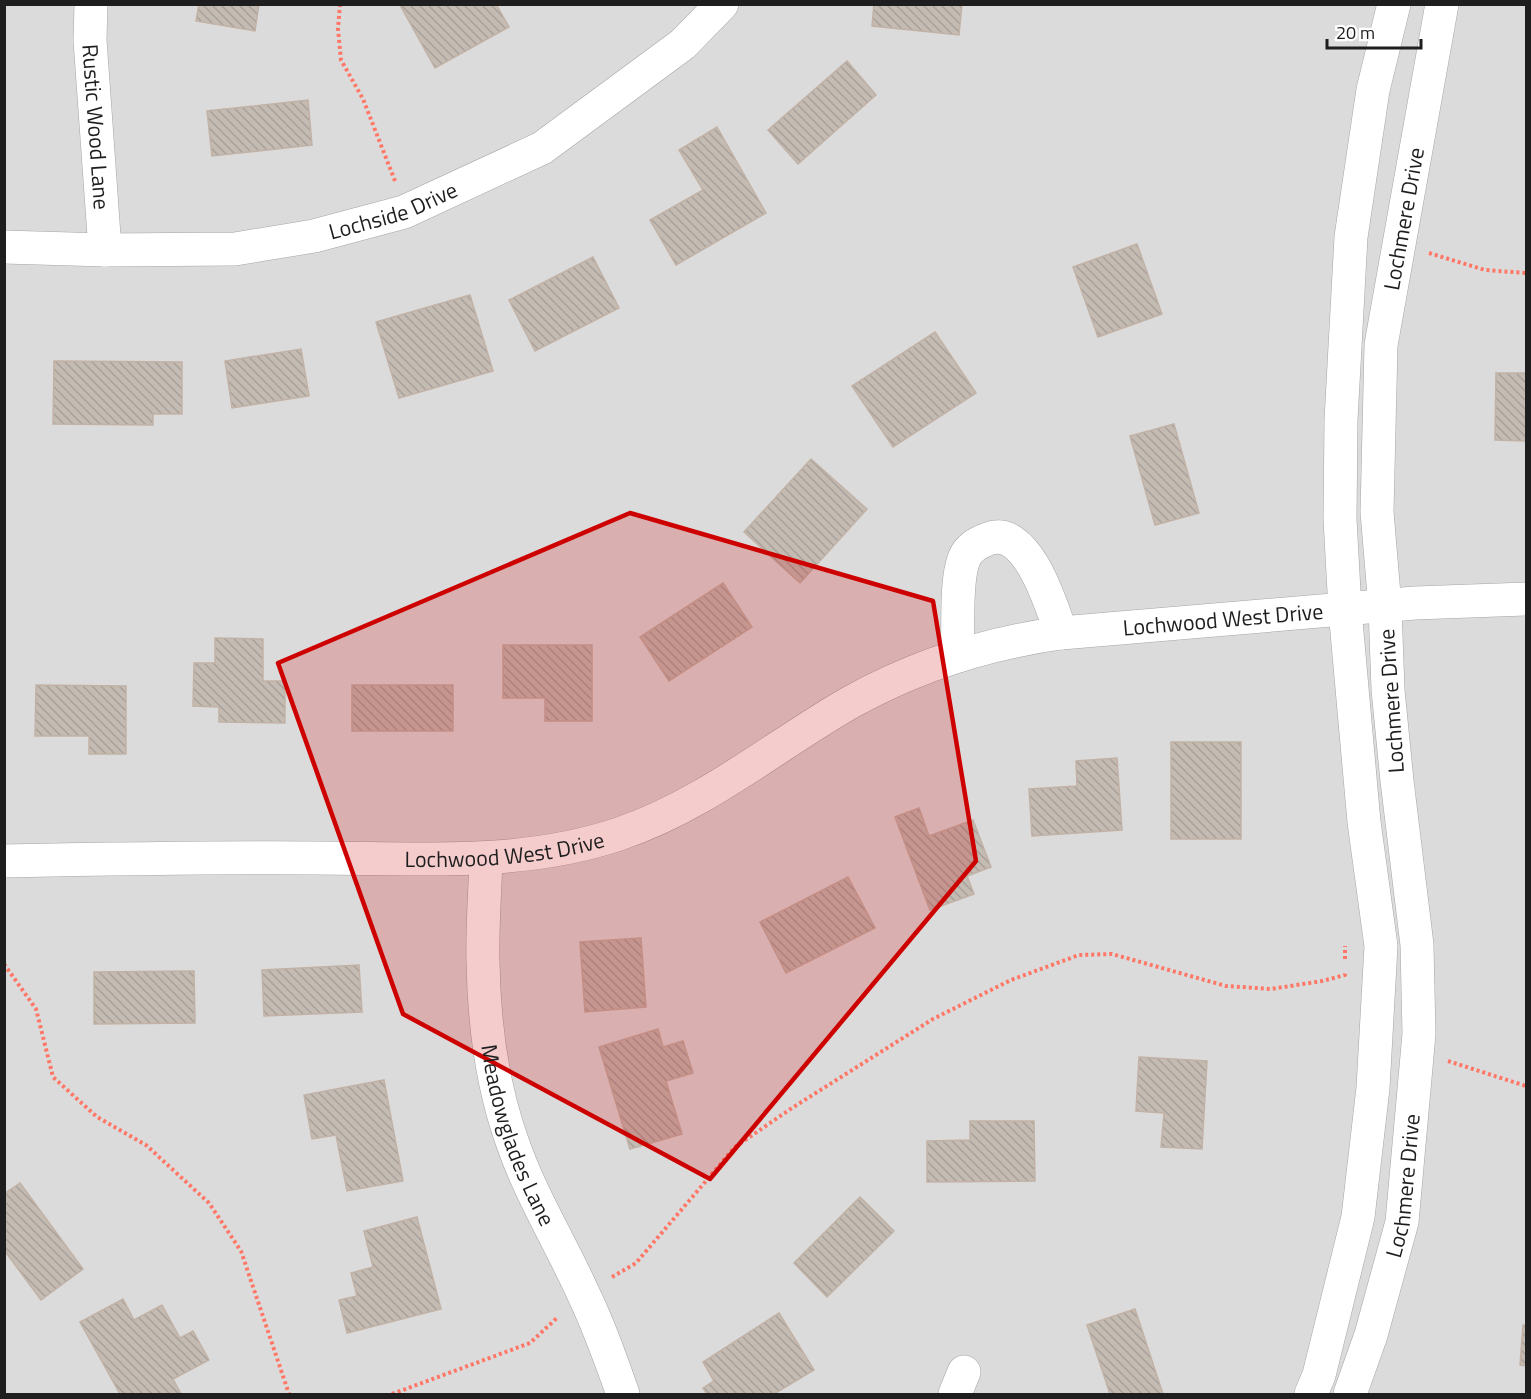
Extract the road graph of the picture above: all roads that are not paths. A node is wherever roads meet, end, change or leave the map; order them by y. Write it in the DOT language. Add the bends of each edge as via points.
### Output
graph roads {
  1 [pos="91,4"];
  2 [pos="722,4"];
  3 [pos="1394,4"];
  4 [pos="1442,4"];
  5 [pos="4,247"];
  6 [pos="105,250"];
  7 [pos="1527,599"];
  8 [pos="1385,607"];
  9 [pos="1345,610"];
  10 [pos="1061,633"];
  11 [pos="957,656"];
  12 [pos="486,858"];
  13 [pos="4,861"];
  14 [pos="623,1395"];
  15 [pos="1311,1395"];
  16 [pos="1350,1395"];
  1 -- 6 [label="street, Rustic Wood Lane" via="90,40"];
  2 -- 6 [label="street, Lochside Drive" via="683,44 542,148 404,212 314,236 235,249"];
  3 -- 9 [label="street, Lochmere Drive" via="1373,90 1351,237 1341,420 1340,519"];
  4 -- 8 [label="street, Lochmere Drive" via="1381,345 1377,512"];
  5 -- 6 [label="street, Lochside Drive"];
  7 -- 8 [label="street, Lochwood West Drive"];
  8 -- 9 [label="street, Lochwood West Drive"];
  8 -- 16 [label="street, Lochmere Drive" via="1396,782 1418,945 1419,1034 1402,1222"];
  9 -- 10 [label="street, Lochwood West Drive"];
  9 -- 15 [label="street, Lochmere Drive" via="1364,822 1381,945 1373,1088 1359,1217"];
  10 -- 11 [label="street, Lochwood West Drive" via="1029,637"];
  10 -- 11 [label="street" via="1036,569 1008,539 993,537 975,544 965,557 959,576"];
  11 -- 12 [label="street, Lochwood West Drive" via="850,703 702,797 655,820 547,853"];
  12 -- 13 [label="street, Lochwood West Drive"];
  12 -- 14 [label="street, Meadowglades Lane" via="484,1003 511,1140 530,1188 584,1293"];
}
